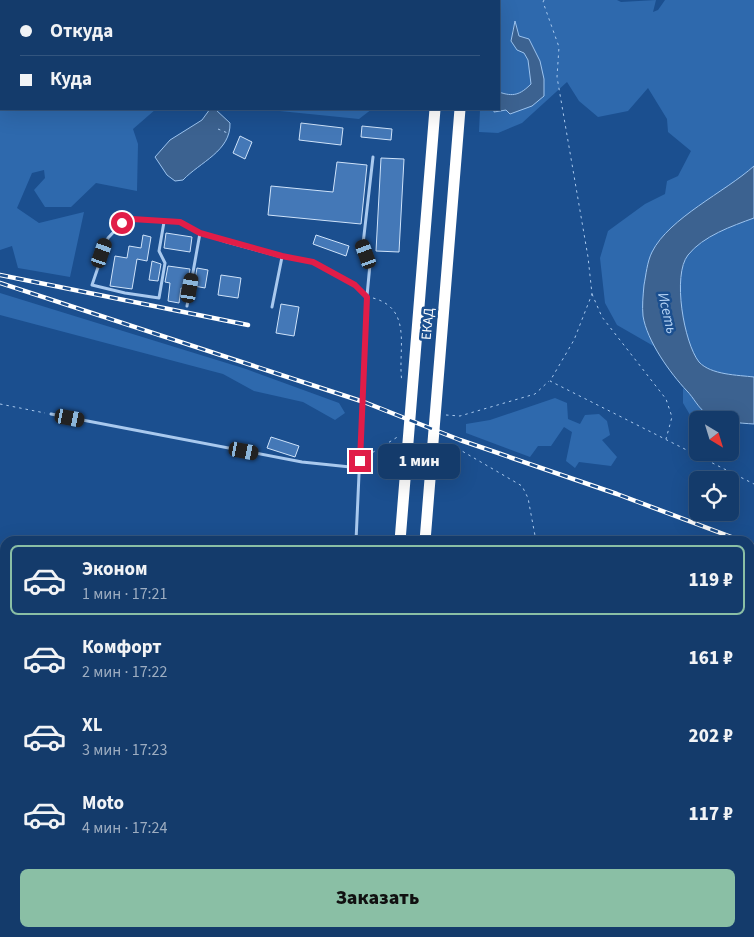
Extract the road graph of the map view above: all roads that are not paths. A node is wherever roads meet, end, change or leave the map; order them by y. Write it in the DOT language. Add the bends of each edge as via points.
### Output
graph roads {
  1 [pos="435,110"];
  2 [pos="460,110"];
  3 [pos="373,157"];
  4 [pos="164,222"];
  5 [pos="200,233"];
  6 [pos="282,256"];
  7 [pos="367,297"];
  8 [pos="187,306"];
  9 [pos="272,308"];
  10 [pos="51,414"];
  11 [pos="360,468"];
  12 [pos="356,536"];
  13 [pos="400,536"];
  14 [pos="425,536"];
  1 -- 13 [label="highway, ЕКАД"];
  2 -- 14 [label="highway, ЕКАД"];
  3 -- 7 [label="lane" via="363,244 370,264"];
  4 -- 4 [label="lane" via="132,219 122,223 108,238 92,285 159,298 165,263 159,251"];
  4 -- 5 [label="lane" via="180,222"];
  5 -- 6 [label="lane"];
  5 -- 8 [label="lane"];
  6 -- 7 [label="lane" via="313,262 355,285"];
  6 -- 9 [label="lane"];
  7 -- 11 [label="lane"];
  10 -- 11 [label="lane" via="302,462"];
  11 -- 12 [label="lane"];
}
